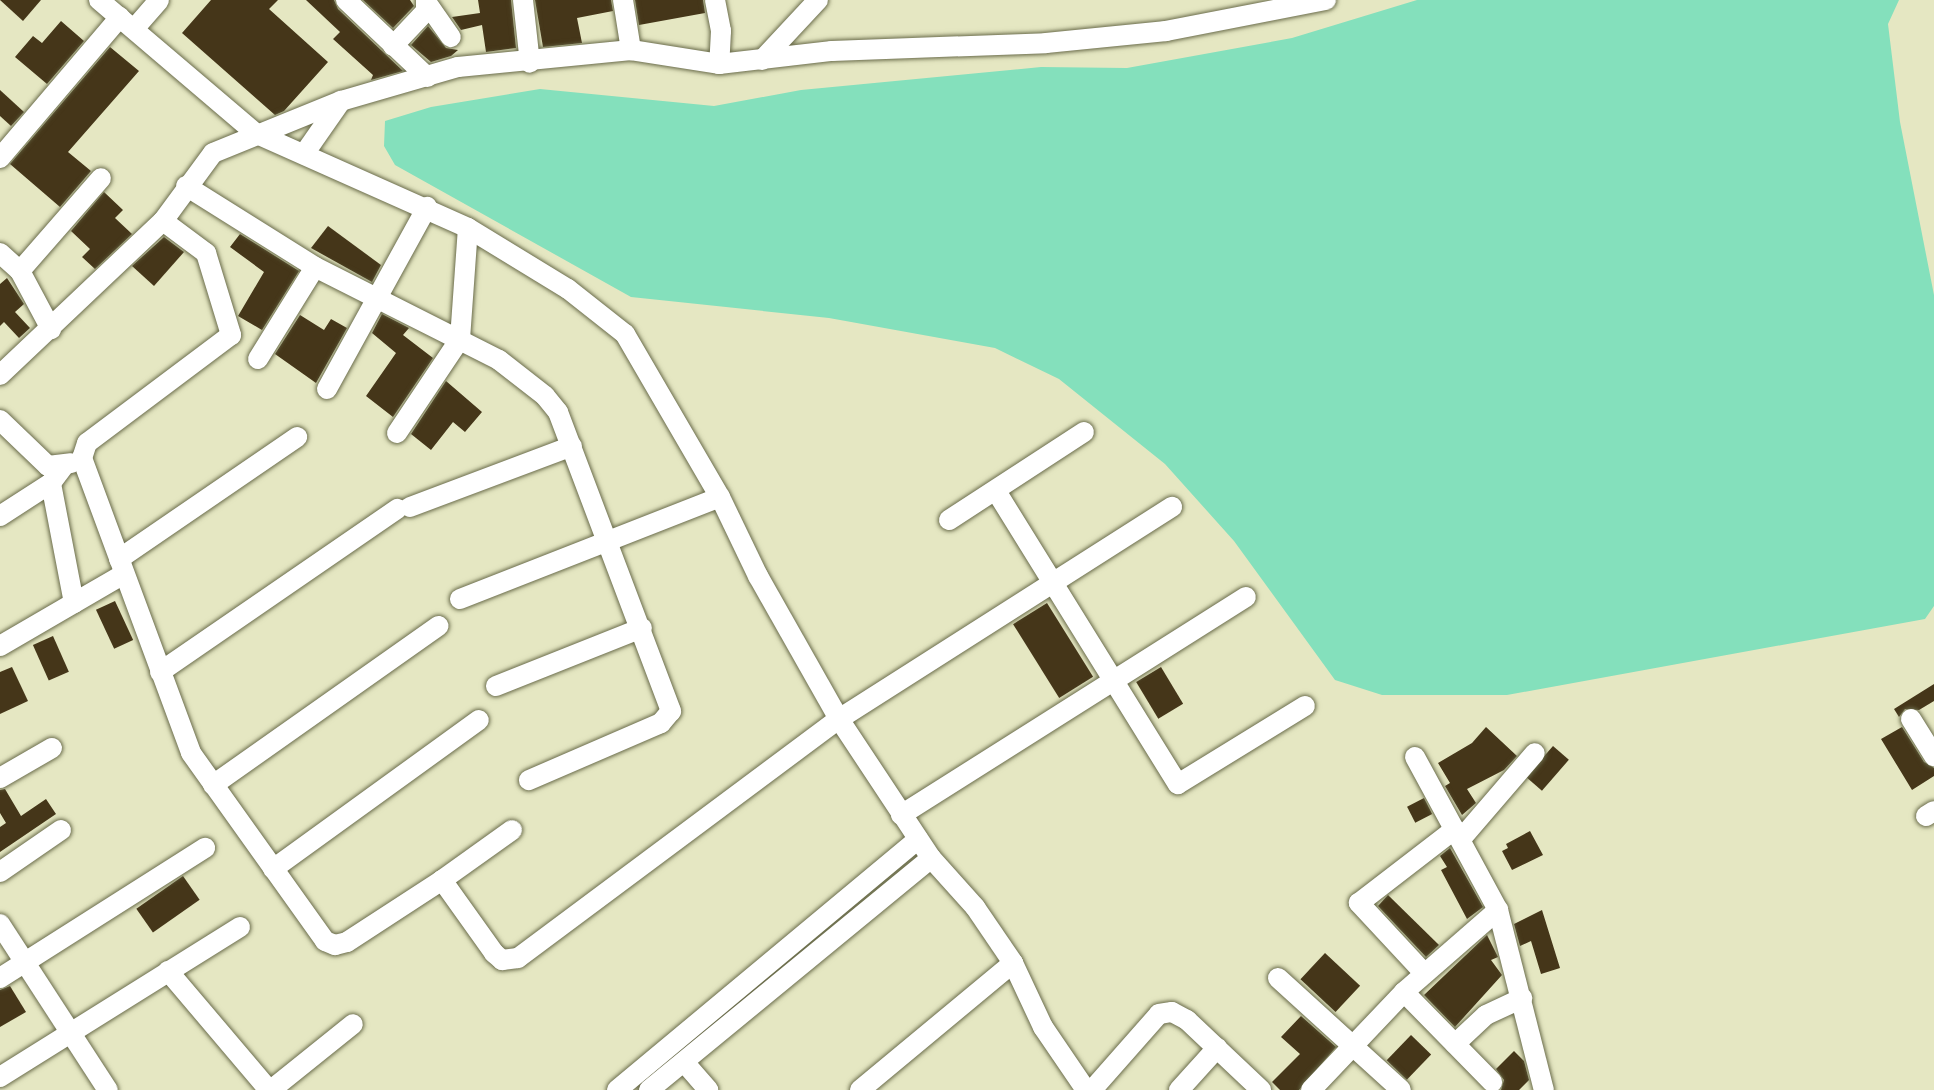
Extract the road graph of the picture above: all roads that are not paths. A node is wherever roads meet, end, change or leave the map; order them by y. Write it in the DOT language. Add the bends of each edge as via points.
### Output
graph roads {
  1 [pos="99,0"];
  2 [pos="159,0"];
  3 [pos="346,0"];
  4 [pos="523,0"];
  5 [pos="622,0"];
  6 [pos="715,0"];
  7 [pos="818,0"];
  8 [pos="1326,0"];
  9 [pos="428,3"];
  10 [pos="127,23"];
  11 [pos="452,37"];
  12 [pos="393,46"];
  13 [pos="631,50"];
  14 [pos="762,60"];
  15 [pos="530,63"];
  16 [pos="719,64"];
  17 [pos="427,77"];
  18 [pos="341,101"];
  19 [pos="255,133"];
  20 [pos="304,154"];
  21 [pos="0,159"];
  22 [pos="101,178"];
  23 [pos="186,186"];
  24 [pos="427,207"];
  25 [pos="164,221"];
  26 [pos="468,228"];
  27 [pos="0,253"];
  28 [pos="315,267"];
  29 [pos="20,271"];
  30 [pos="379,301"];
  31 [pos="51,329"];
  32 [pos="460,339"];
  33 [pos="258,359"];
  34 [pos="0,375"];
  35 [pos="327,389"];
  36 [pos="0,420"];
  37 [pos="1084,432"];
  38 [pos="397,433"];
  39 [pos="297,437"];
  40 [pos="572,446"];
  41 [pos="82,458"];
  42 [pos="63,467"];
  43 [pos="51,483"];
  44 [pos="996,491"];
  45 [pos="720,497"];
  46 [pos="1172,507"];
  47 [pos="0,516"];
  48 [pos="949,520"];
  49 [pos="609,540"];
  50 [pos="122,567"];
  51 [pos="1054,581"];
  52 [pos="1246,597"];
  53 [pos="460,599"];
  54 [pos="74,603"];
  55 [pos="438,626"];
  56 [pos="642,628"];
  57 [pos="0,646"];
  58 [pos="160,672"];
  59 [pos="1116,680"];
  60 [pos="496,686"];
  61 [pos="1305,706"];
  62 [pos="839,719"];
  63 [pos="1911,719"];
  64 [pos="478,720"];
  65 [pos="52,748"];
  66 [pos="1534,753"];
  67 [pos="1934,756"];
  68 [pos="1415,757"];
  69 [pos="0,778"];
  70 [pos="529,780"];
  71 [pos="213,785"];
  72 [pos="901,815"];
  73 [pos="61,830"];
  74 [pos="512,830"];
  75 [pos="1458,834"];
  76 [pos="918,839"];
  77 [pos="205,848"];
  78 [pos="931,858"];
  79 [pos="273,869"];
  80 [pos="0,872"];
  81 [pos="442,880"];
  82 [pos="1498,910"];
  83 [pos="0,924"];
  84 [pos="240,927"];
  85 [pos="26,963"];
  86 [pos="1013,963"];
  87 [pos="168,970"];
  88 [pos="1424,974"];
  89 [pos="0,978"];
  90 [pos="1278,978"];
  91 [pos="1404,992"];
  92 [pos="1522,998"];
  93 [pos="353,1024"];
  94 [pos="71,1032"];
  95 [pos="1455,1044"];
  96 [pos="1353,1046"];
  97 [pos="1216,1048"];
  98 [pos="684,1062"];
  99 [pos="0,1077"];
  100 [pos="1492,1082"];
  101 [pos="108,1090"];
  102 [pos="270,1090"];
  103 [pos="617,1090"];
  104 [pos="649,1090"];
  105 [pos="708,1090"];
  106 [pos="860,1090"];
  107 [pos="1086,1090"];
  108 [pos="1092,1090"];
  109 [pos="1179,1090"];
  110 [pos="1261,1090"];
  111 [pos="1311,1090"];
  112 [pos="1401,1090"];
  113 [pos="1544,1090"];
  1 -- 10 [label="street"];
  2 -- 10 [label="street"];
  3 -- 12 [label="street"];
  4 -- 15 [label="street"];
  5 -- 13 [label="street"];
  6 -- 16 [label="street" via="721,31"];
  7 -- 14 [label="street"];
  8 -- 14 [label="street" via="1166,31 1046,43 832,51"];
  9 -- 11 [label="street"];
  9 -- 12 [label="street"];
  10 -- 19 [label="street"];
  10 -- 21 [label="street"];
  12 -- 17 [label="street"];
  13 -- 15 [label="street"];
  13 -- 16 [label="street"];
  14 -- 16 [label="street"];
  15 -- 17 [label="street" via="458,67"];
  17 -- 18 [label="street"];
  18 -- 19 [label="street"];
  18 -- 20 [label="street"];
  19 -- 20 [label="street"];
  19 -- 23 [label="street" via="213,153"];
  20 -- 24 [label="street"];
  22 -- 29 [label="street"];
  23 -- 25 [label="street"];
  23 -- 28 [label="street"];
  24 -- 26 [label="street"];
  24 -- 30 [label="street"];
  25 -- 31 [label="street"];
  25 -- 41 [label="street" via="206,253 231,335 87,443"];
  26 -- 32 [label="street"];
  26 -- 45 [label="street" via="568,290 625,334"];
  27 -- 29 [label="street"];
  28 -- 30 [label="street"];
  28 -- 33 [label="street"];
  29 -- 31 [label="street"];
  30 -- 32 [label="street"];
  30 -- 35 [label="street"];
  31 -- 34 [label="street"];
  32 -- 38 [label="street"];
  32 -- 40 [label="street" via="499,360 545,396"];
  36 -- 42 [label="street" via="36,459"];
  37 -- 44 [label="street"];
  39 -- 50 [label="street"];
  40 -- 49 [label="street"];
  40 -- 58 [label="street" via="403,508"];
  41 -- 42 [label="street"];
  41 -- 50 [label="street"];
  42 -- 43 [label="street"];
  43 -- 47 [label="street"];
  43 -- 54 [label="street"];
  44 -- 48 [label="street"];
  44 -- 51 [label="street"];
  45 -- 49 [label="street"];
  45 -- 62 [label="street" via="758,576"];
  46 -- 51 [label="street"];
  49 -- 53 [label="street"];
  49 -- 56 [label="street"];
  50 -- 54 [label="street"];
  50 -- 58 [label="street"];
  51 -- 59 [label="street"];
  51 -- 62 [label="street"];
  52 -- 59 [label="street"];
  54 -- 57 [label="street"];
  55 -- 71 [label="street"];
  56 -- 60 [label="street"];
  56 -- 70 [label="street" via="669,702 668,718"];
  58 -- 71 [label="street" via="191,753"];
  59 -- 61 [label="street" via="1178,784"];
  59 -- 72 [label="street"];
  62 -- 72 [label="street"];
  62 -- 81 [label="street" via="518,958 502,960 494,953"];
  63 -- 67 [label="street"];
  64 -- 79 [label="street"];
  65 -- 69 [label="street"];
  66 -- 75 [label="street"];
  68 -- 75 [label="street"];
  71 -- 79 [label="street"];
  72 -- 76 [label="street"];
  73 -- 80 [label="street"];
  74 -- 81 [label="street"];
  75 -- 82 [label="street"];
  75 -- 88 [label="street" via="1359,903"];
  76 -- 78 [label="street"];
  76 -- 103 [label="street"];
  77 -- 85 [label="street"];
  78 -- 86 [label="street" via="975,907"];
  78 -- 98 [label="street"];
  79 -- 81 [label="street" via="325,941 335,945 347,942"];
  82 -- 88 [label="street"];
  82 -- 92 [label="street"];
  83 -- 85 [label="street"];
  84 -- 87 [label="street"];
  85 -- 89 [label="street"];
  85 -- 94 [label="street"];
  86 -- 106 [label="street"];
  86 -- 107 [label="street" via="1043,1027"];
  87 -- 94 [label="street"];
  87 -- 102 [label="street"];
  88 -- 91 [label="street"];
  90 -- 96 [label="street"];
  91 -- 95 [label="street"];
  91 -- 96 [label="street"];
  92 -- 95 [label="street" via="1486,1015"];
  92 -- 113 [label="street"];
  93 -- 102 [label="street"];
  94 -- 99 [label="street"];
  94 -- 101 [label="street"];
  95 -- 100 [label="street"];
  96 -- 111 [label="street"];
  96 -- 112 [label="street"];
  97 -- 108 [label="street" via="1178,1014 1159,1014"];
  97 -- 109 [label="street"];
  97 -- 110 [label="street"];
  98 -- 104 [label="street"];
  98 -- 105 [label="street"];
}
